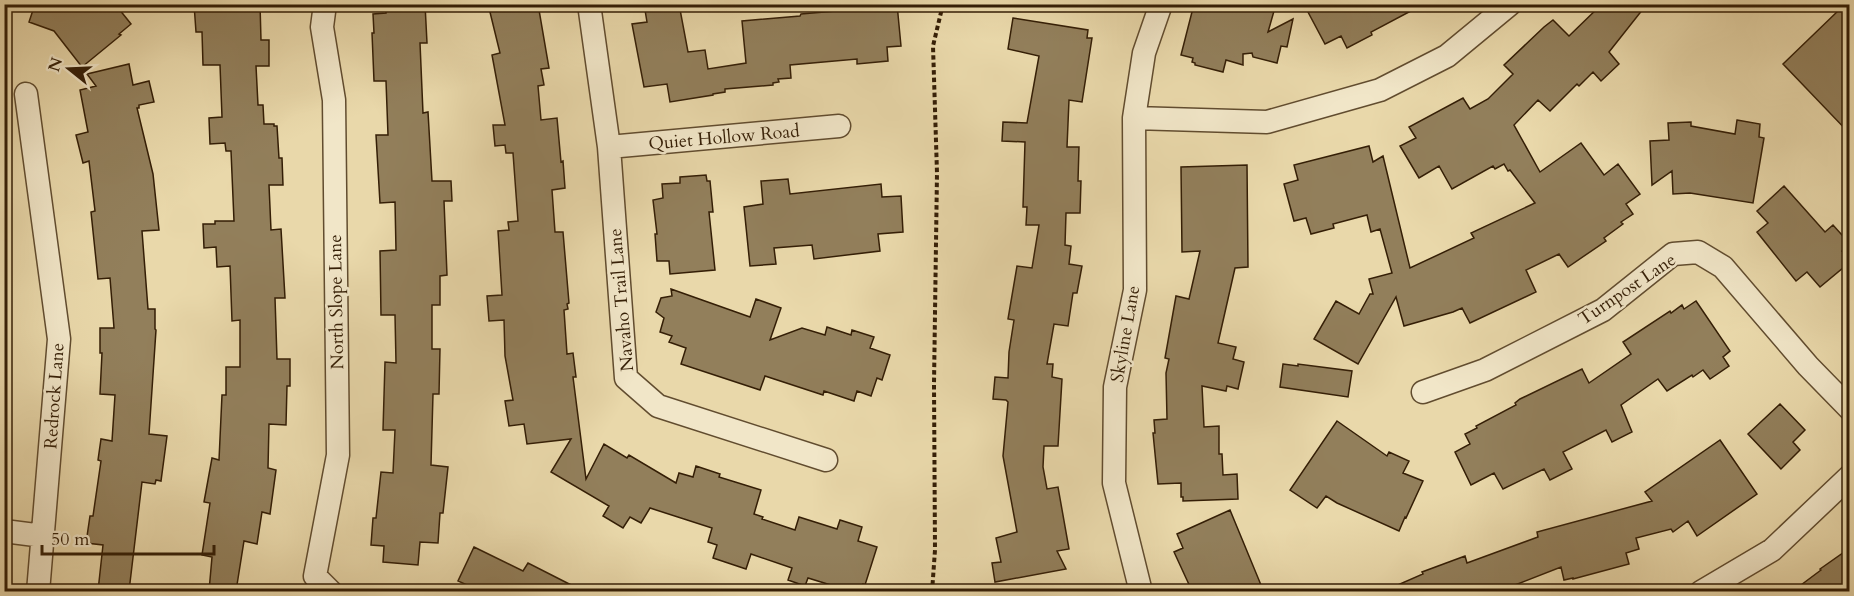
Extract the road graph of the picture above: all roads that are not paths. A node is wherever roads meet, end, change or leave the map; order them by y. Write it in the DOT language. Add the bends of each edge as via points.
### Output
graph roads {
  1 [pos="325,4"];
  2 [pos="589,4"];
  3 [pos="1161,4"];
  4 [pos="1510,4"];
  5 [pos="26,94"];
  6 [pos="1134,118"];
  7 [pos="839,126"];
  8 [pos="609,147"];
  9 [pos="1424,392"];
  10 [pos="1850,409"];
  11 [pos="826,460"];
  12 [pos="1850,476"];
  13 [pos="4,531"];
  14 [pos="43,536"];
  15 [pos="38,591"];
  16 [pos="331,591"];
  17 [pos="1141,591"];
  18 [pos="1701,591"];
  1 -- 16 [label="street, North Slope Lane" via="322,27 334,100 338,455 315,576"];
  2 -- 8 [label="street, Navaho Trail Lane"];
  3 -- 6 [label="street, Skyline Lane" via="1144,53"];
  4 -- 6 [label="street" via="1447,56 1380,90 1267,122"];
  5 -- 14 [label="street, Redrock Lane" via="59,339"];
  6 -- 17 [label="street, Skyline Lane" via="1136,290 1115,387 1114,483"];
  7 -- 8 [label="street, Quiet Hollow Road"];
  8 -- 11 [label="street, Navaho Trail Lane" via="626,378 658,406"];
  9 -- 10 [label="street, Turnpost Lane" via="1485,370 1603,310 1673,254 1698,252 1723,267"];
  12 -- 18 [label="street" via="1772,550"];
  13 -- 14 [label="street"];
  14 -- 15 [label="street, Redrock Lane"];
}
